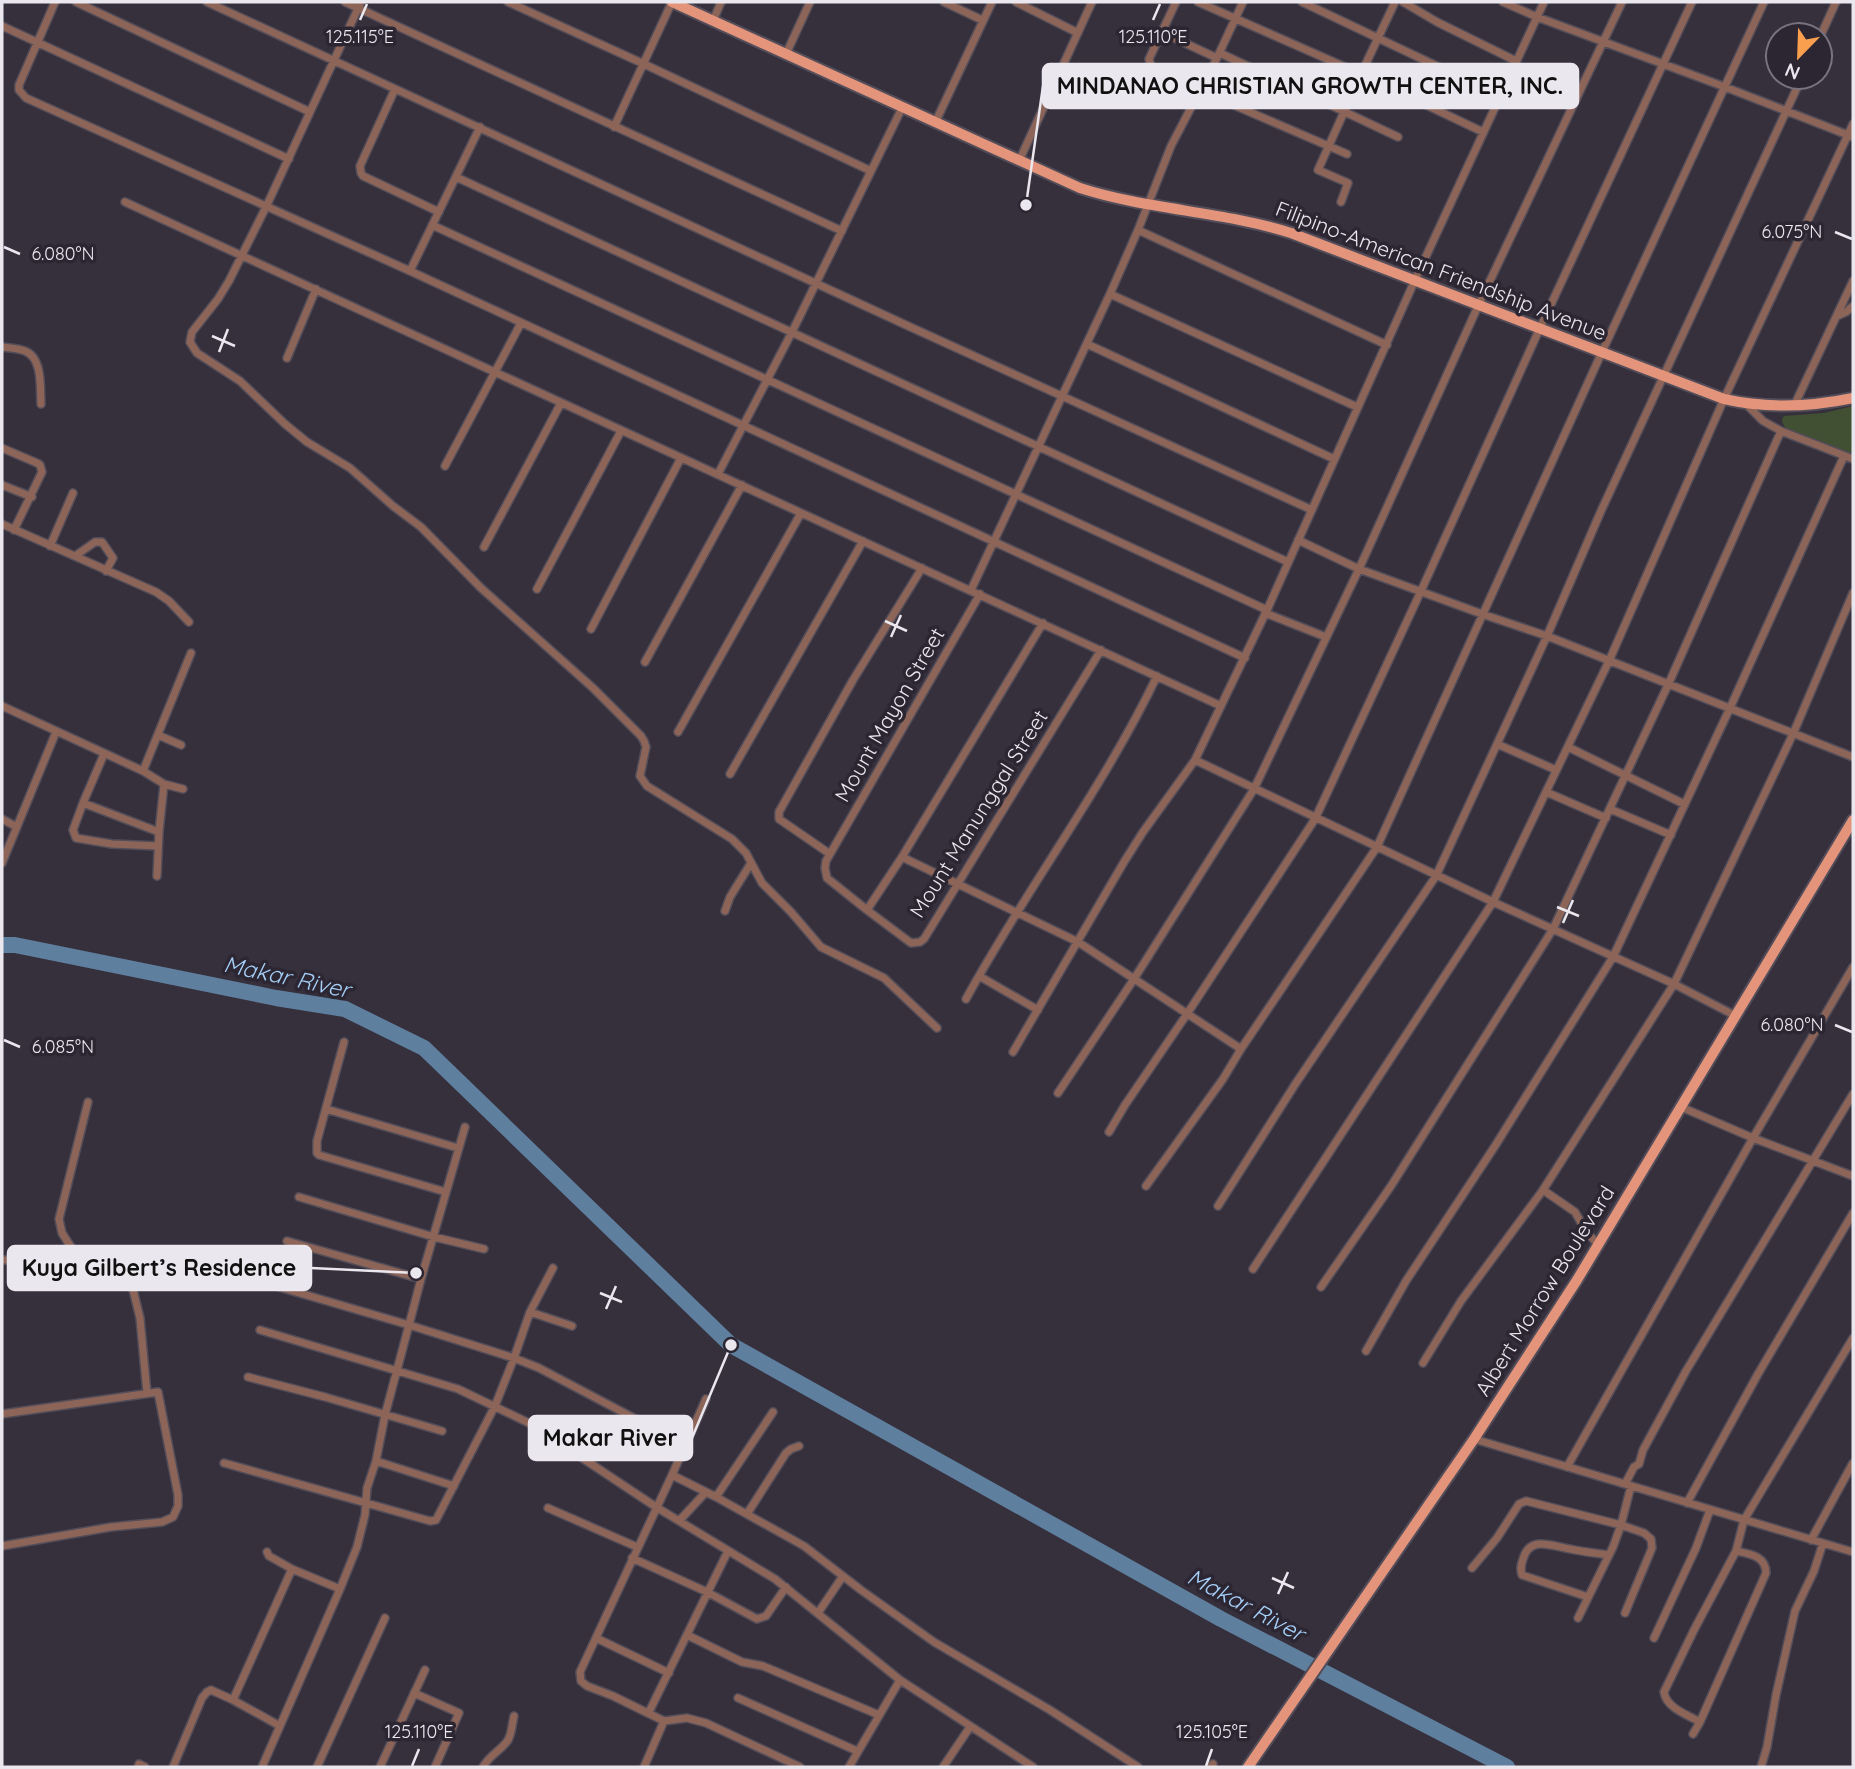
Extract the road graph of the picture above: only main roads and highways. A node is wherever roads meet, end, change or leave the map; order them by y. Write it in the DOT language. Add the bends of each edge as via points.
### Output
graph roads {
  1 [pos="672,2"];
  2 [pos="1853,398"];
  3 [pos="1853,820"];
  4 [pos="1248,1767"];
  1 -- 2 [label="main road, Filipino-American Friendship Avenue" via="1080,188 1270,226 1724,399 1794,406"];
  3 -- 4 [label="main road, Albert Morrow Boulevard" via="1577,1280 1474,1439"];
}
